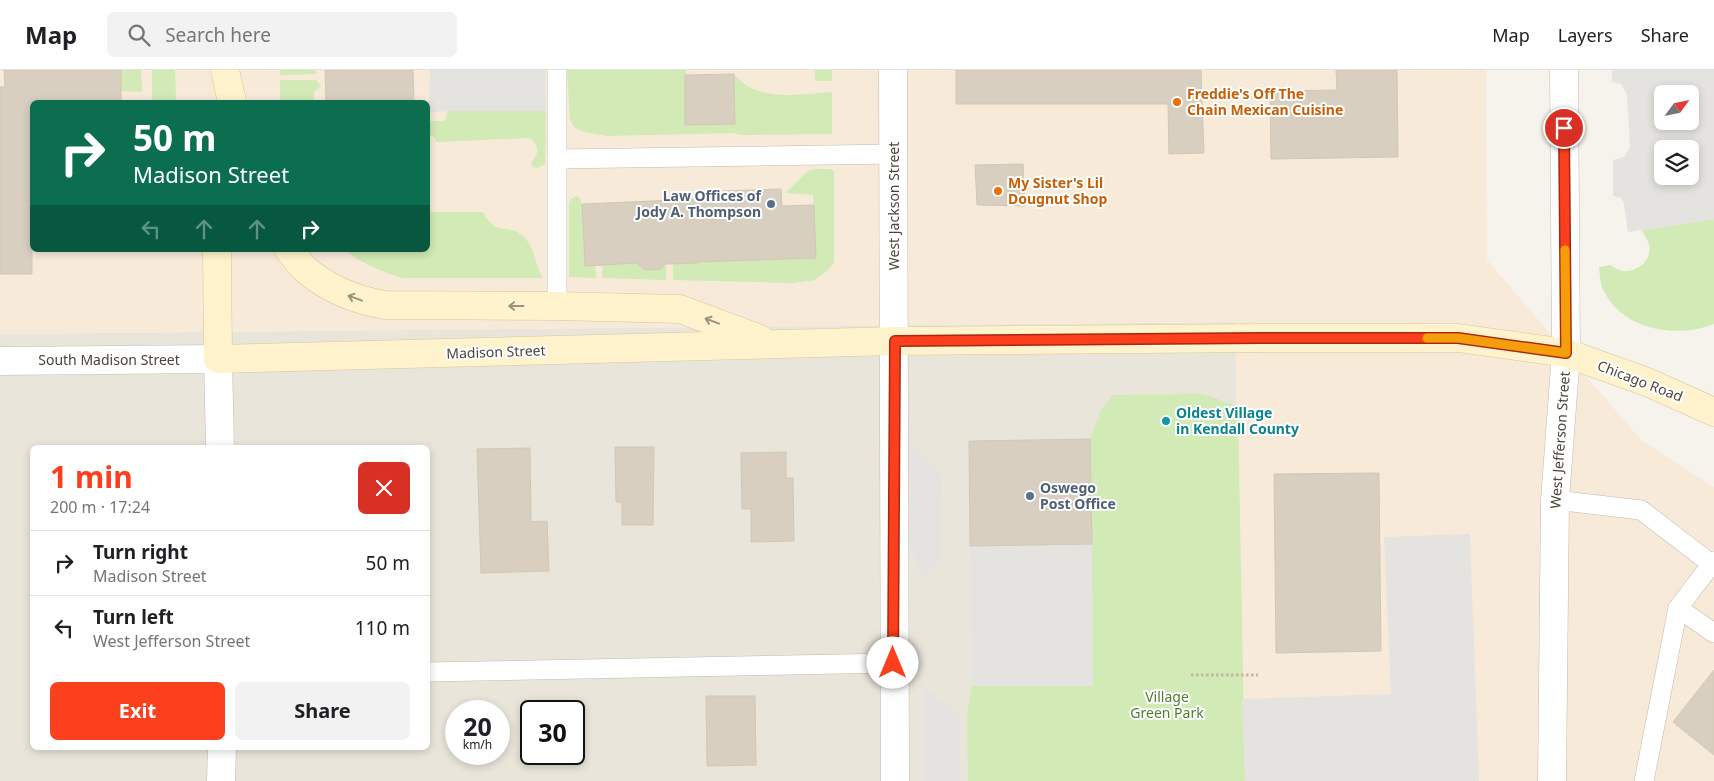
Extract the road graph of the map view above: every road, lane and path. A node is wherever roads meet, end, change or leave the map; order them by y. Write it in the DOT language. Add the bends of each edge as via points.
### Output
graph roads {
  1 [pos="219,70"];
  2 [pos="226,70"];
  3 [pos="557,70"];
  4 [pos="893,70"];
  5 [pos="1564,70"];
  6 [pos="219,100"];
  7 [pos="232,100"];
  8 [pos="894,154"];
  9 [pos="557,159"];
  10 [pos="216,252"];
  11 [pos="291,252"];
  12 [pos="557,306"];
  13 [pos="895,341"];
  14 [pos="774,344"];
  15 [pos="1566,353"];
  16 [pos="218,360"];
  17 [pos="0,361"];
  18 [pos="1714,412"];
  19 [pos="220,445"];
  20 [pos="1555,500"];
  21 [pos="1713,563"];
  22 [pos="1678,608"];
  23 [pos="1714,633"];
  24 [pos="893,663"];
  25 [pos="430,672"];
  26 [pos="1191,674"];
  27 [pos="1258,675"];
  28 [pos="222,750"];
  29 [pos="221,781"];
  30 [pos="894,781"];
  31 [pos="1552,781"];
  32 [pos="1644,781"];
  1 -- 6 [label="main road"];
  2 -- 7 [label="main road"];
  3 -- 9 [label="lane"];
  4 -- 8 [label="street, West Jackson Street"];
  5 -- 15 [label="street, West Jefferson Street"];
  8 -- 9 [label="lane"];
  8 -- 13 [label="street, West Jackson Street"];
  9 -- 12 [label="lane"];
  10 -- 16 [label="main road"];
  12 -- 11 [label="main road, Madison Street, one-way" via="386,305 365,302 327,284 304,268"];
  14 -- 12 [label="main road, Madison Street, one-way" via="680,309"];
  13 -- 14 [label="main road, Madison Street"];
  13 -- 15 [label="main road, Madison Street" via="1458,338"];
  13 -- 24 [label="street, West Jackson Street"];
  14 -- 16 [label="main road, Madison Street"];
  15 -- 18 [label="main road, Chicago Road" via="1647,382"];
  15 -- 20 [label="street, West Jefferson Street"];
  16 -- 17 [label="street, South Madison Street"];
  16 -- 19 [label="street"];
  20 -- 21 [label="lane" via="1641,510"];
  20 -- 31 [label="street, West Jefferson Street"];
  21 -- 22 [label="lane"];
  22 -- 23 [label="lane"];
  22 -- 32 [label="lane"];
  24 -- 25 [label="lane"];
  24 -- 30 [label="street, West Jackson Street"];
  26 -- 27 [label="path"];
  28 -- 29 [label="street"];
}
